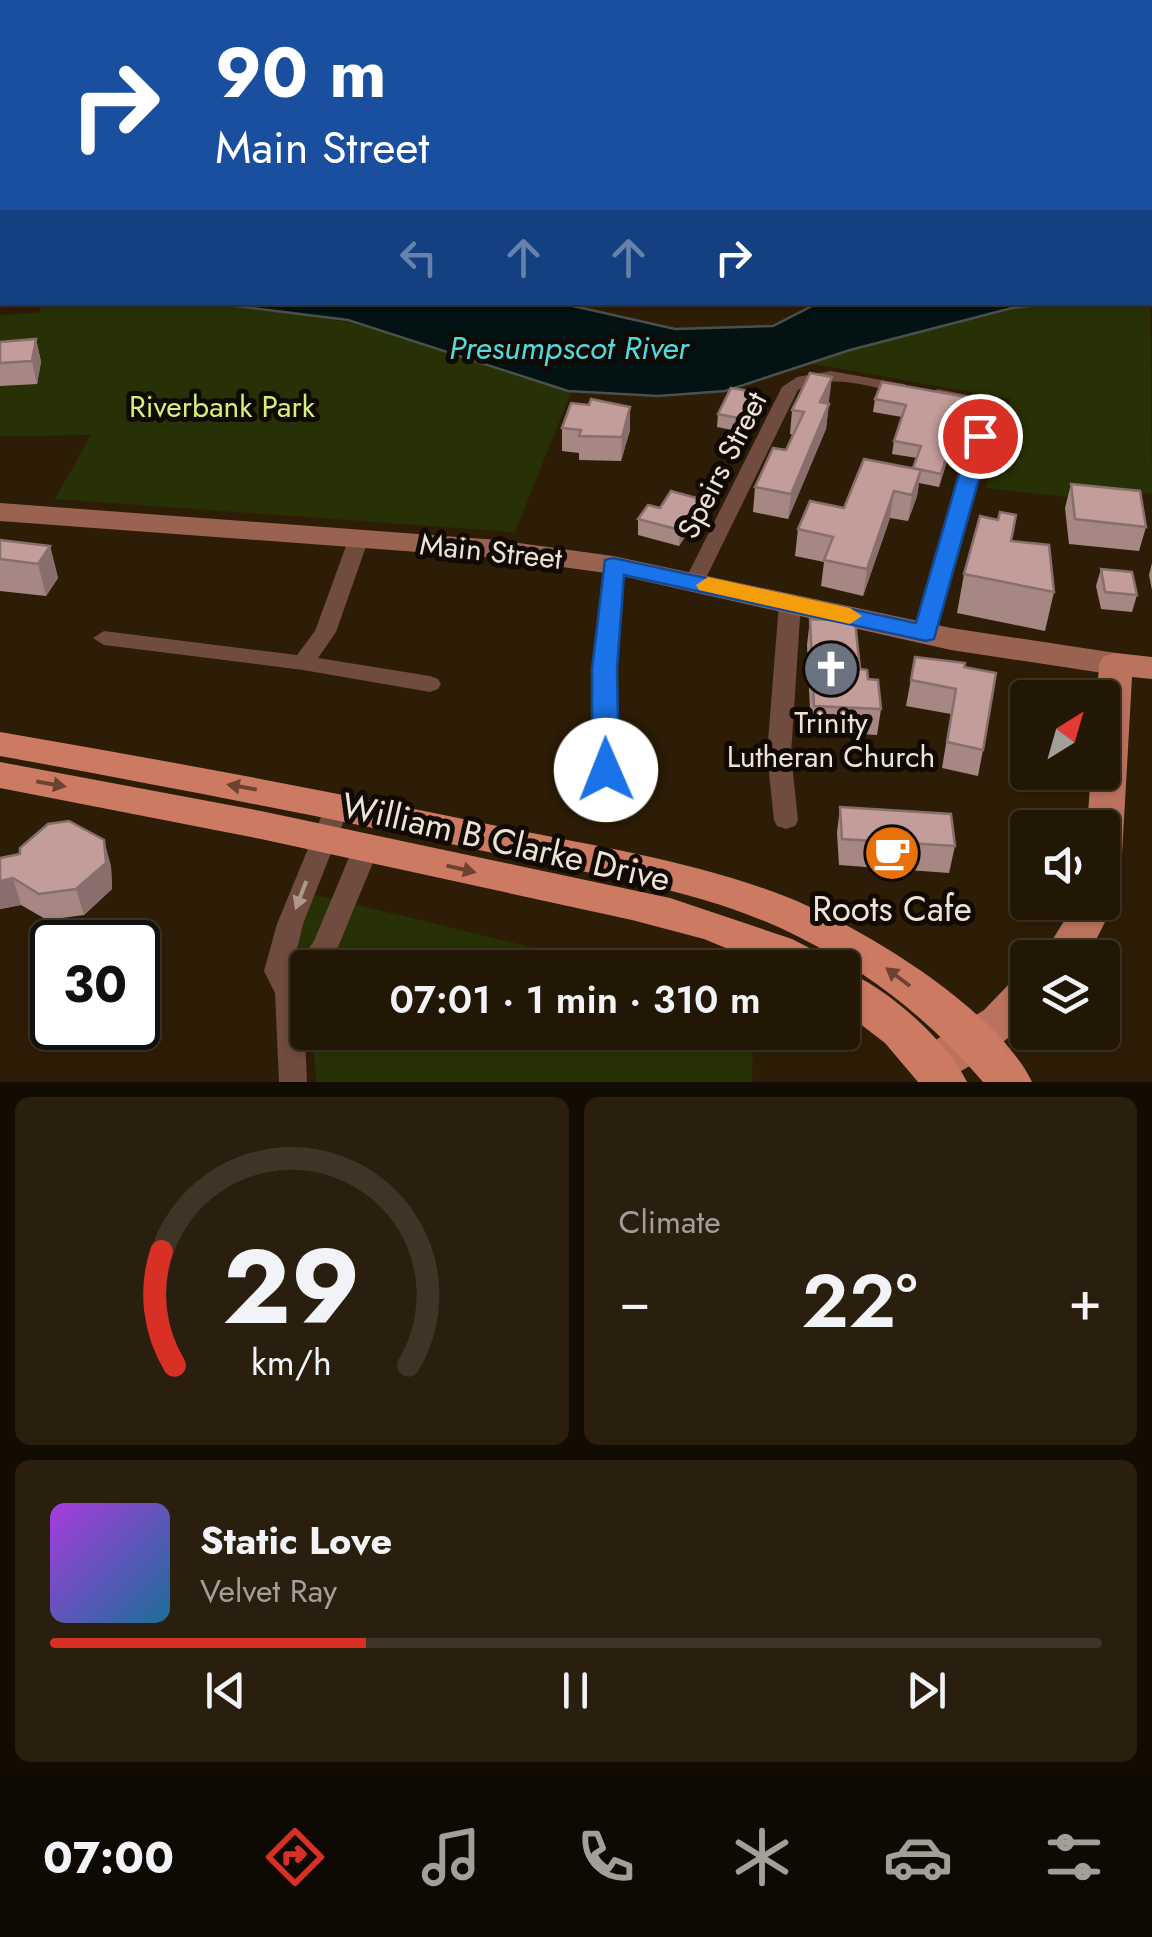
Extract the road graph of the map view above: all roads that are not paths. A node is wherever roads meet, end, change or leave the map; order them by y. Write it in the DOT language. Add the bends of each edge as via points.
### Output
graph roads {
  1 [pos="0,512"];
  2 [pos="359,538"];
  3 [pos="613,565"];
  4 [pos="694,582"];
  5 [pos="790,603"];
  6 [pos="926,633"];
  7 [pos="104,638"];
  8 [pos="303,663"];
  9 [pos="1116,664"];
  10 [pos="1152,668"];
  11 [pos="430,684"];
  12 [pos="0,744"];
  13 [pos="606,770"];
  14 [pos="0,775"];
  15 [pos="1109,810"];
  16 [pos="786,820"];
  17 [pos="330,822"];
  18 [pos="366,848"];
  19 [pos="323,950"];
  20 [pos="770,950"];
  21 [pos="289,993"];
  22 [pos="860,1000"];
  23 [pos="1010,1011"];
  24 [pos="974,1038"];
  25 [pos="939,1073"];
  26 [pos="293,1082"];
  27 [pos="1010,1082"];
  1 -- 2 [label="main road, Main Street"];
  2 -- 3 [label="main road, Main Street"];
  2 -- 8 [label="street" via="325,632"];
  3 -- 4 [label="main road, Main Street"];
  3 -- 13 [label="street" via="604,669"];
  4 -- 5 [label="main road, Main Street"];
  4 -- 6 [label="street, Speirs Street" via="791,387 805,377 964,398 986,413"];
  5 -- 6 [label="main road, Main Street"];
  5 -- 16 [label="street" via="779,754"];
  6 -- 9 [label="main road, Main Street"];
  7 -- 8 [label="street"];
  8 -- 11 [label="street"];
  9 -- 10 [label="main road, Main Street"];
  9 -- 15 [label="main road"];
  17 -- 12 [label="highway, William B Clarke Drive, one-way"];
  14 -- 17 [label="highway, William B Clarke Drive, one-way"];
  17 -- 18 [label="highway, William B Clarke Drive"];
  17 -- 21 [label="street, one-way" via="278,971"];
  24 -- 17 [label="highway, William B Clarke Drive, one-way" via="876,962 734,894"];
  18 -- 19 [label="street"];
  18 -- 20 [label="highway, William B Clarke Drive, one-way" via="722,929"];
  21 -- 26 [label="street"];
  22 -- 25 [label="highway" via="900,1030"];
  23 -- 24 [label="main road"];
  24 -- 25 [label="main road"];
  24 -- 27 [label="highway, William B Clarke Drive"];
}
